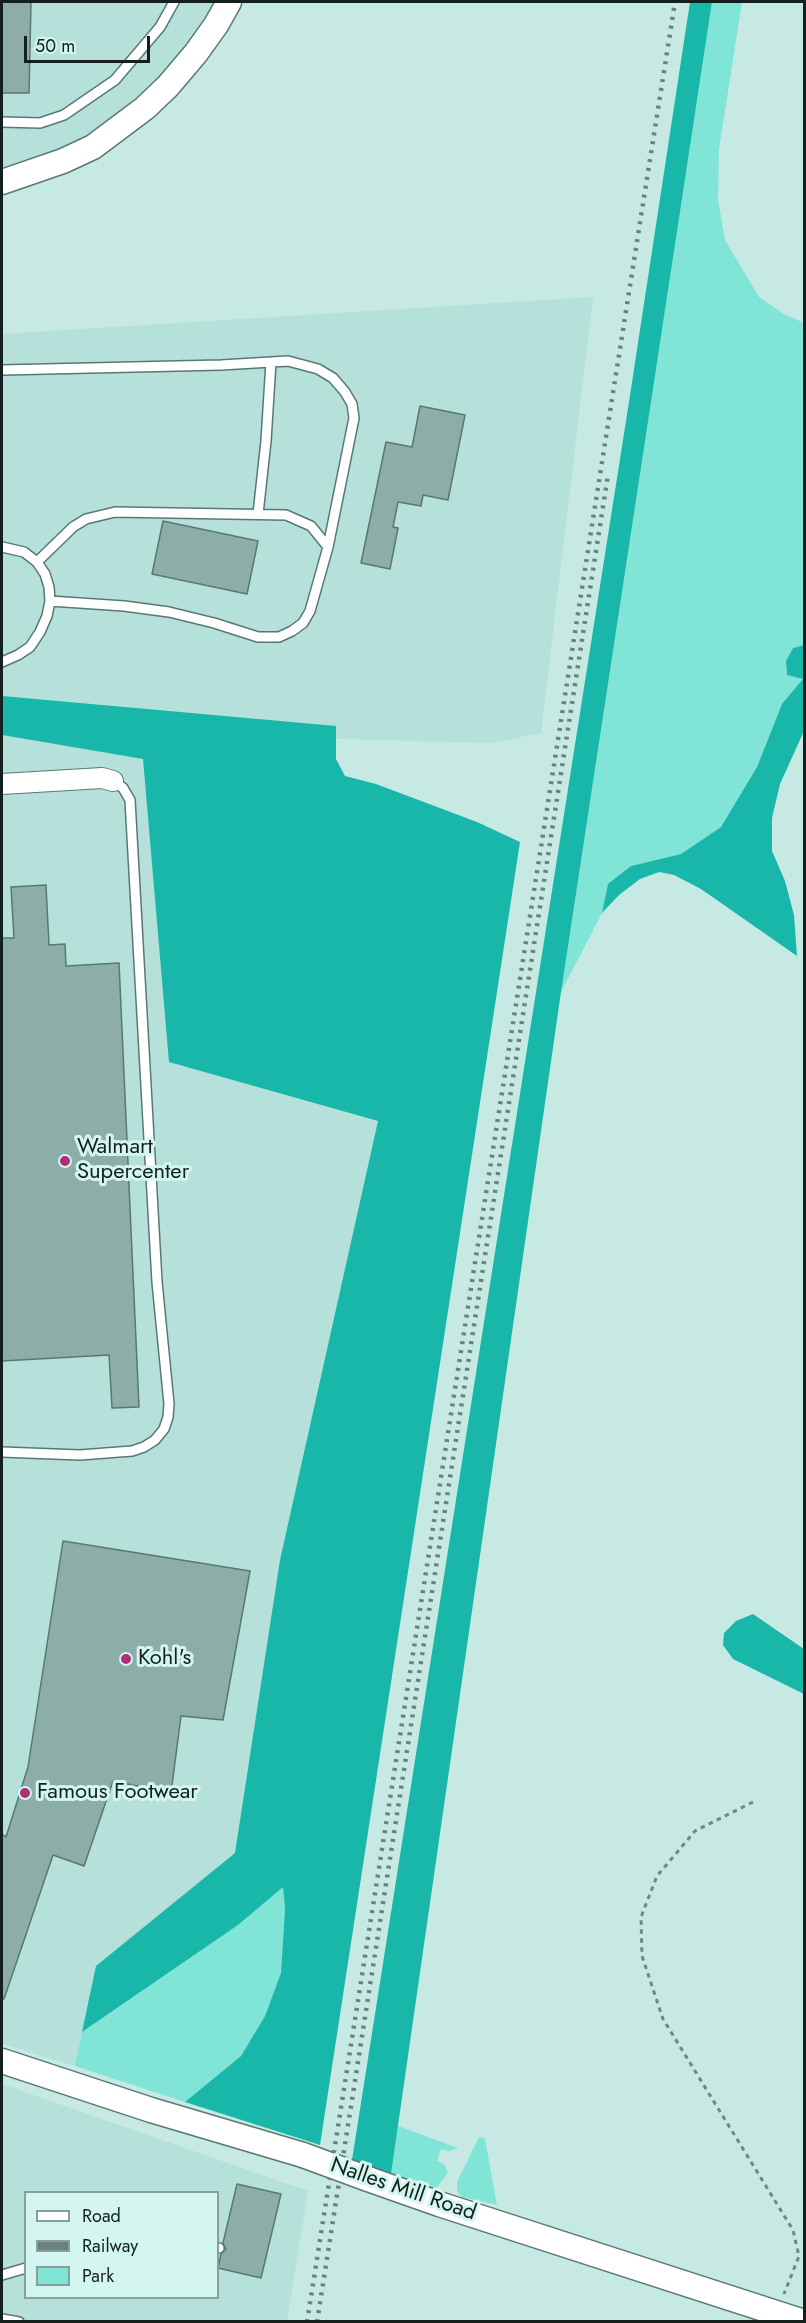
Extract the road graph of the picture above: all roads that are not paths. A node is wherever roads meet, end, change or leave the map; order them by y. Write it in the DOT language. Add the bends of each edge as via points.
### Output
graph roads {
  1 [pos="174,2"];
  2 [pos="230,2"];
  3 [pos="2,122"];
  4 [pos="2,182"];
  5 [pos="271,362"];
  6 [pos="2,370"];
  7 [pos="258,514"];
  8 [pos="2,547"];
  9 [pos="328,547"];
  10 [pos="37,562"];
  11 [pos="50,601"];
  12 [pos="2,662"];
  13 [pos="113,781"];
  14 [pos="2,784"];
  15 [pos="2,1452"];
  16 [pos="2,2061"];
  17 [pos="24,2269"];
  18 [pos="2,2275"];
  19 [pos="787,2318"];
  20 [pos="2,2319"];
  21 [pos="19,2322"];
  1 -- 3 [label="lane" via="152,36 114,80 98,92 64,115 40,123"];
  2 -- 4 [label="street" via="196,53 146,108 93,147"];
  5 -- 6 [label="lane"];
  5 -- 7 [label="lane"];
  5 -- 9 [label="lane" via="295,362 318,369 333,378 352,404 353,426"];
  7 -- 9 [label="lane" via="301,520"];
  7 -- 10 [label="lane" via="105,513 73,527"];
  8 -- 10 [label="lane" via="24,552"];
  9 -- 11 [label="lane" via="310,612 303,623 279,637 258,637 169,612"];
  10 -- 11 [label="lane" via="45,574"];
  11 -- 12 [label="lane" via="40,633 30,647"];
  13 -- 14 [label="street" via="102,778"];
  13 -- 15 [label="lane" via="130,800 168,1417 155,1440 132,1451 80,1455"];
  16 -- 19 [label="street, Nalles Mill Road, bridge" via="303,2156"];
  17 -- 18 [label="lane"];
  20 -- 21 [label="lane"];
}
